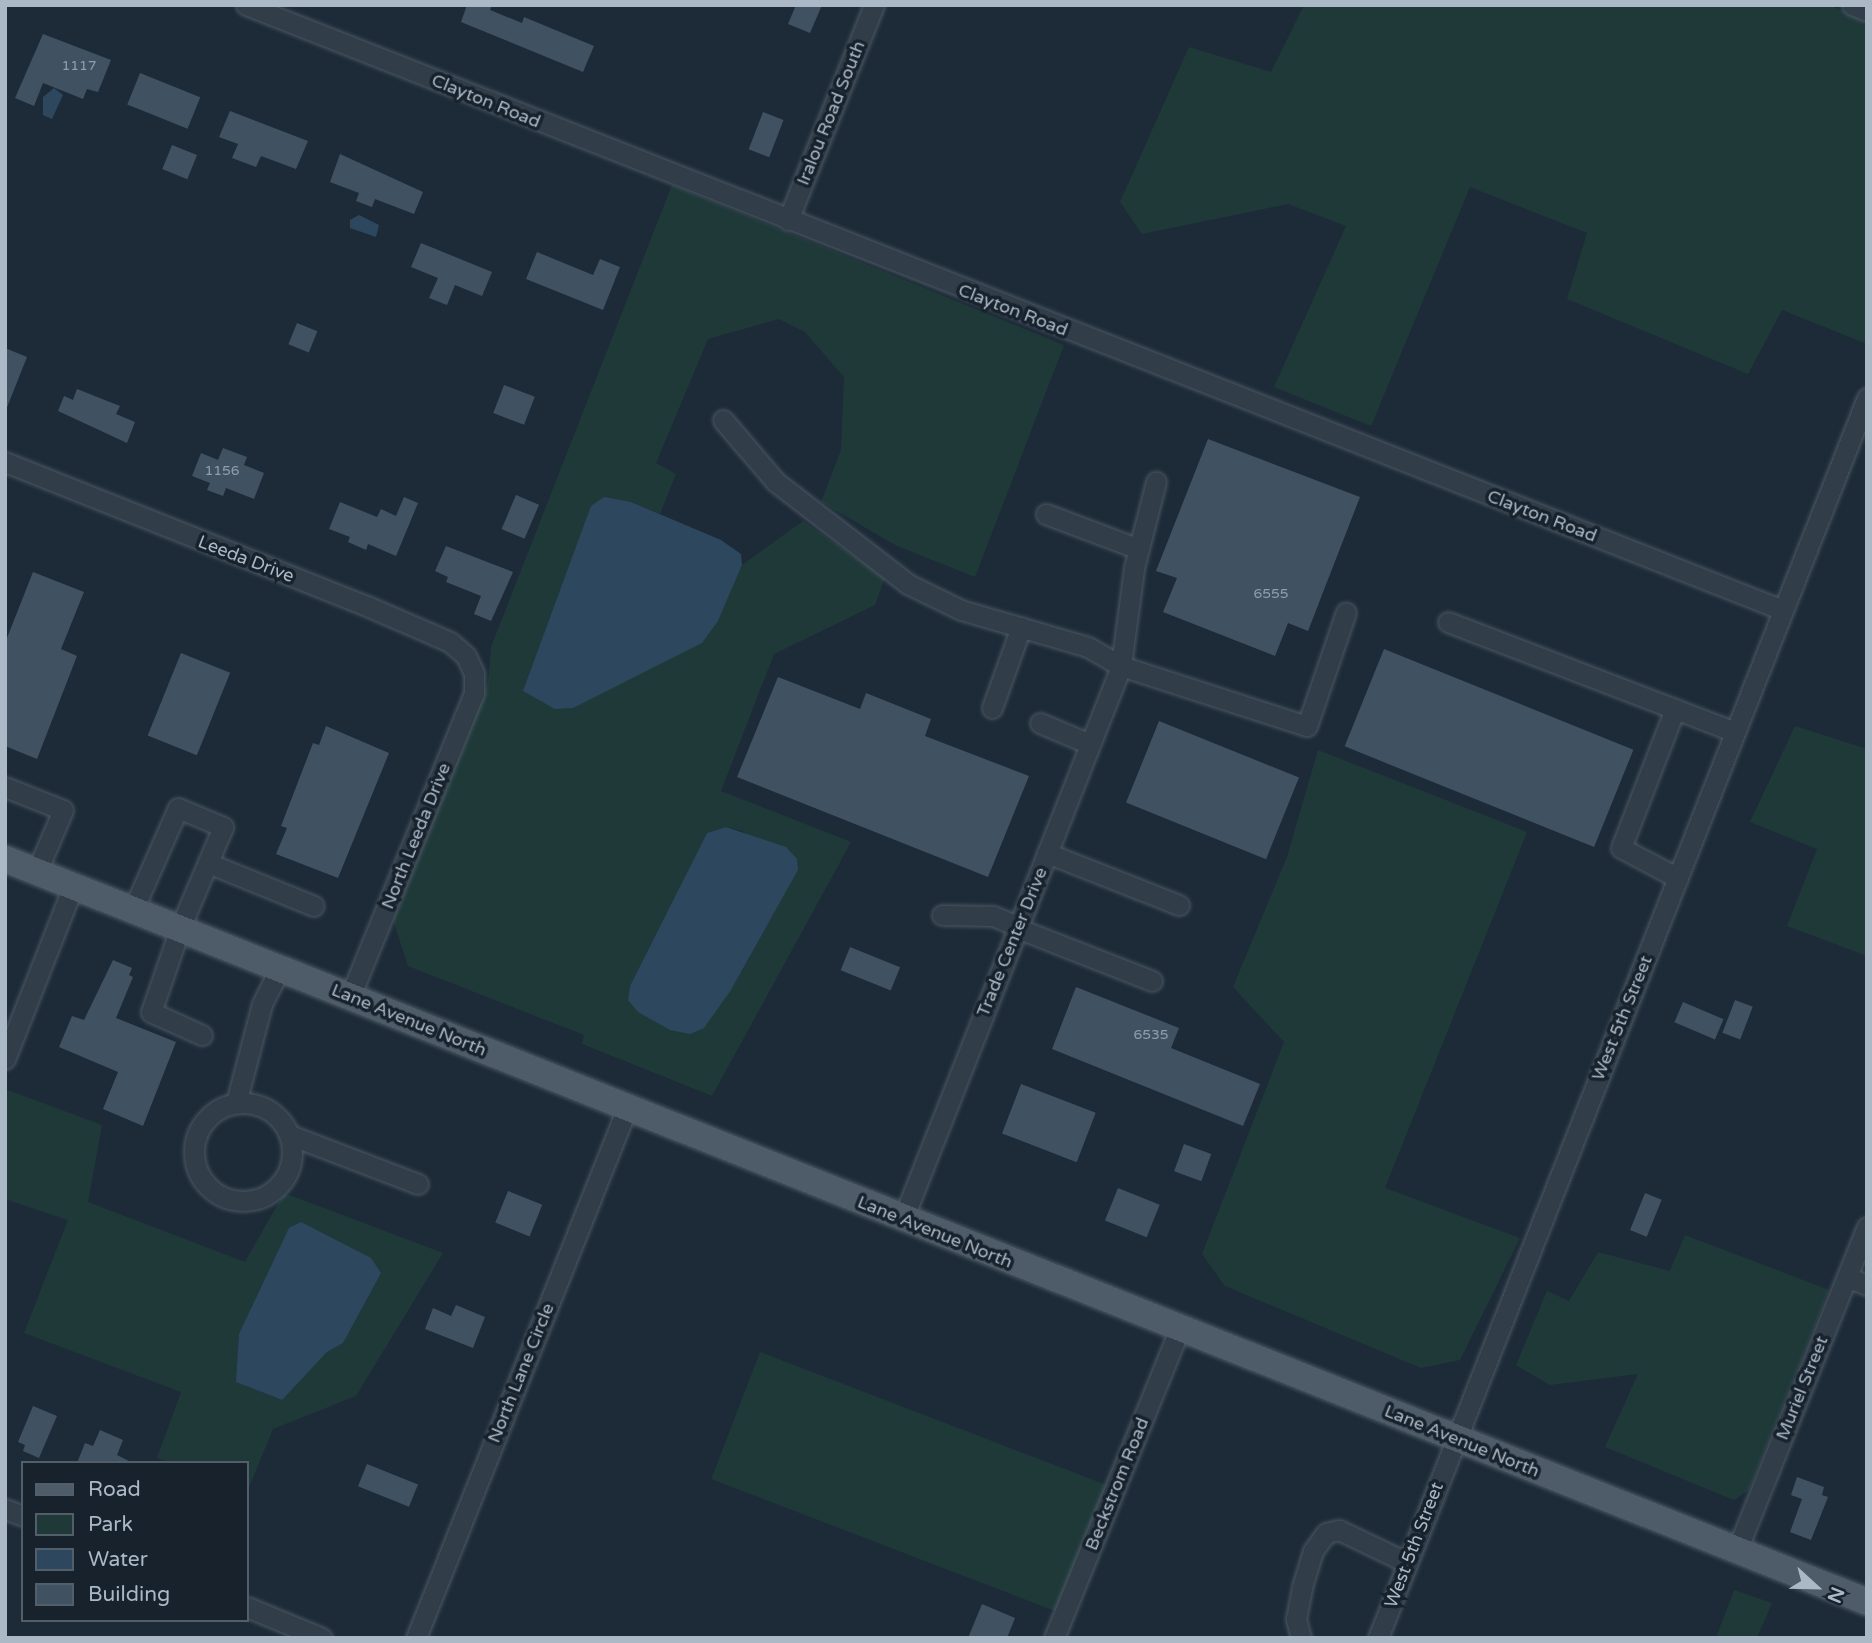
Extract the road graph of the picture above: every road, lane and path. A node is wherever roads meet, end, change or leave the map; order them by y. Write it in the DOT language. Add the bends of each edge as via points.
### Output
graph roads {
  1 [pos="246,5"];
  2 [pos="874,5"];
  3 [pos="1852,5"];
  4 [pos="1867,11"];
  5 [pos="788,220"];
  6 [pos="1867,398"];
  7 [pos="723,420"];
  8 [pos="5,462"];
  9 [pos="1156,482"];
  10 [pos="1046,514"];
  11 [pos="1139,549"];
  12 [pos="1783,610"];
  13 [pos="1346,611"];
  14 [pos="1448,622"];
  15 [pos="1021,627"];
  16 [pos="1121,666"];
  17 [pos="474,673"];
  18 [pos="992,708"];
  19 [pos="1675,709"];
  20 [pos="1040,723"];
  21 [pos="1735,732"];
  22 [pos="1090,744"];
  23 [pos="5,787"];
  24 [pos="1047,853"];
  25 [pos="5,859"];
  26 [pos="208,863"];
  27 [pos="37,872"];
  28 [pos="1678,878"];
  29 [pos="73,886"];
  30 [pos="1179,905"];
  31 [pos="314,906"];
  32 [pos="133,910"];
  33 [pos="942,915"];
  34 [pos="1018,927"];
  35 [pos="180,928"];
  36 [pos="280,968"];
  37 [pos="1152,981"];
  38 [pos="350,997"];
  39 [pos="202,1035"];
  40 [pos="5,1059"];
  41 [pos="236,1103"];
  42 [pos="627,1108"];
  43 [pos="290,1135"];
  44 [pos="418,1184"];
  45 [pos="903,1219"];
  46 [pos="1867,1227"];
  47 [pos="1847,1277"];
  48 [pos="1867,1285"];
  49 [pos="1179,1330"];
  50 [pos="1456,1438"];
  51 [pos="1737,1550"];
  52 [pos="1408,1563"];
  53 [pos="1867,1602"];
  54 [pos="248,1608"];
  55 [pos="322,1638"];
  56 [pos="416,1638"];
  57 [pos="1054,1638"];
  58 [pos="1301,1638"];
  59 [pos="1378,1638"];
  1 -- 5 [label="street, Clayton Road"];
  2 -- 5 [label="street, Iralou Road South"];
  3 -- 4 [label="street"];
  5 -- 12 [label="street, Clayton Road"];
  6 -- 12 [label="street, West 5th Street"];
  7 -- 15 [label="street" via="776,482 908,583 961,610"];
  8 -- 17 [label="street, Leeda Drive" via="450,642 466,656"];
  9 -- 11 [label="street, Trade Center Drive"];
  10 -- 11 [label="street"];
  11 -- 16 [label="street, Trade Center Drive"];
  12 -- 21 [label="street, West 5th Street"];
  13 -- 16 [label="street" via="1307,726"];
  14 -- 19 [label="street"];
  15 -- 16 [label="street" via="1087,647"];
  15 -- 18 [label="street"];
  16 -- 22 [label="street, Trade Center Drive"];
  17 -- 38 [label="street, North Leeda Drive" via="474,692"];
  19 -- 21 [label="street"];
  19 -- 28 [label="street" via="1621,848"];
  20 -- 22 [label="street"];
  21 -- 28 [label="street, West 5th Street"];
  22 -- 24 [label="street, Trade Center Drive"];
  23 -- 27 [label="street" via="63,810"];
  24 -- 30 [label="street"];
  24 -- 34 [label="street, Trade Center Drive"];
  25 -- 27 [label="main road, Lane Avenue North"];
  26 -- 31 [label="street"];
  26 -- 32 [label="street" via="223,827 178,808"];
  26 -- 35 [label="street"];
  27 -- 29 [label="main road, Lane Avenue North"];
  28 -- 50 [label="street, West 5th Street"];
  29 -- 32 [label="main road, Lane Avenue North"];
  29 -- 40 [label="street"];
  32 -- 35 [label="main road, Lane Avenue North"];
  33 -- 34 [label="street" via="993,916"];
  34 -- 37 [label="street"];
  34 -- 45 [label="street, Trade Center Drive"];
  35 -- 36 [label="main road, Lane Avenue North"];
  35 -- 39 [label="street" via="151,1012"];
  36 -- 38 [label="main road, Lane Avenue North"];
  36 -- 41 [label="street" via="262,1004"];
  38 -- 42 [label="main road, Lane Avenue North"];
  41 -- 43 [label="street" via="268,1109"];
  41 -- 43 [label="street" via="208,1117 194,1146 199,1177 222,1198 254,1201 270,1194 290,1168"];
  42 -- 45 [label="main road, Lane Avenue North"];
  42 -- 56 [label="street, North Lane Circle"];
  43 -- 44 [label="street"];
  45 -- 49 [label="main road, Lane Avenue North"];
  46 -- 47 [label="street, Muriel Street"];
  47 -- 48 [label="street"];
  47 -- 51 [label="street, Muriel Street"];
  49 -- 50 [label="main road, Lane Avenue North"];
  49 -- 57 [label="street, Beckstrom Road"];
  50 -- 51 [label="main road, Lane Avenue North"];
  50 -- 52 [label="street, West 5th Street"];
  51 -- 53 [label="main road, Lane Avenue North"];
  52 -- 58 [label="street" via="1339,1530 1326,1532 1313,1551 1302,1587 1296,1619"];
  52 -- 59 [label="street, West 5th Street"];
  54 -- 55 [label="street"];
}
